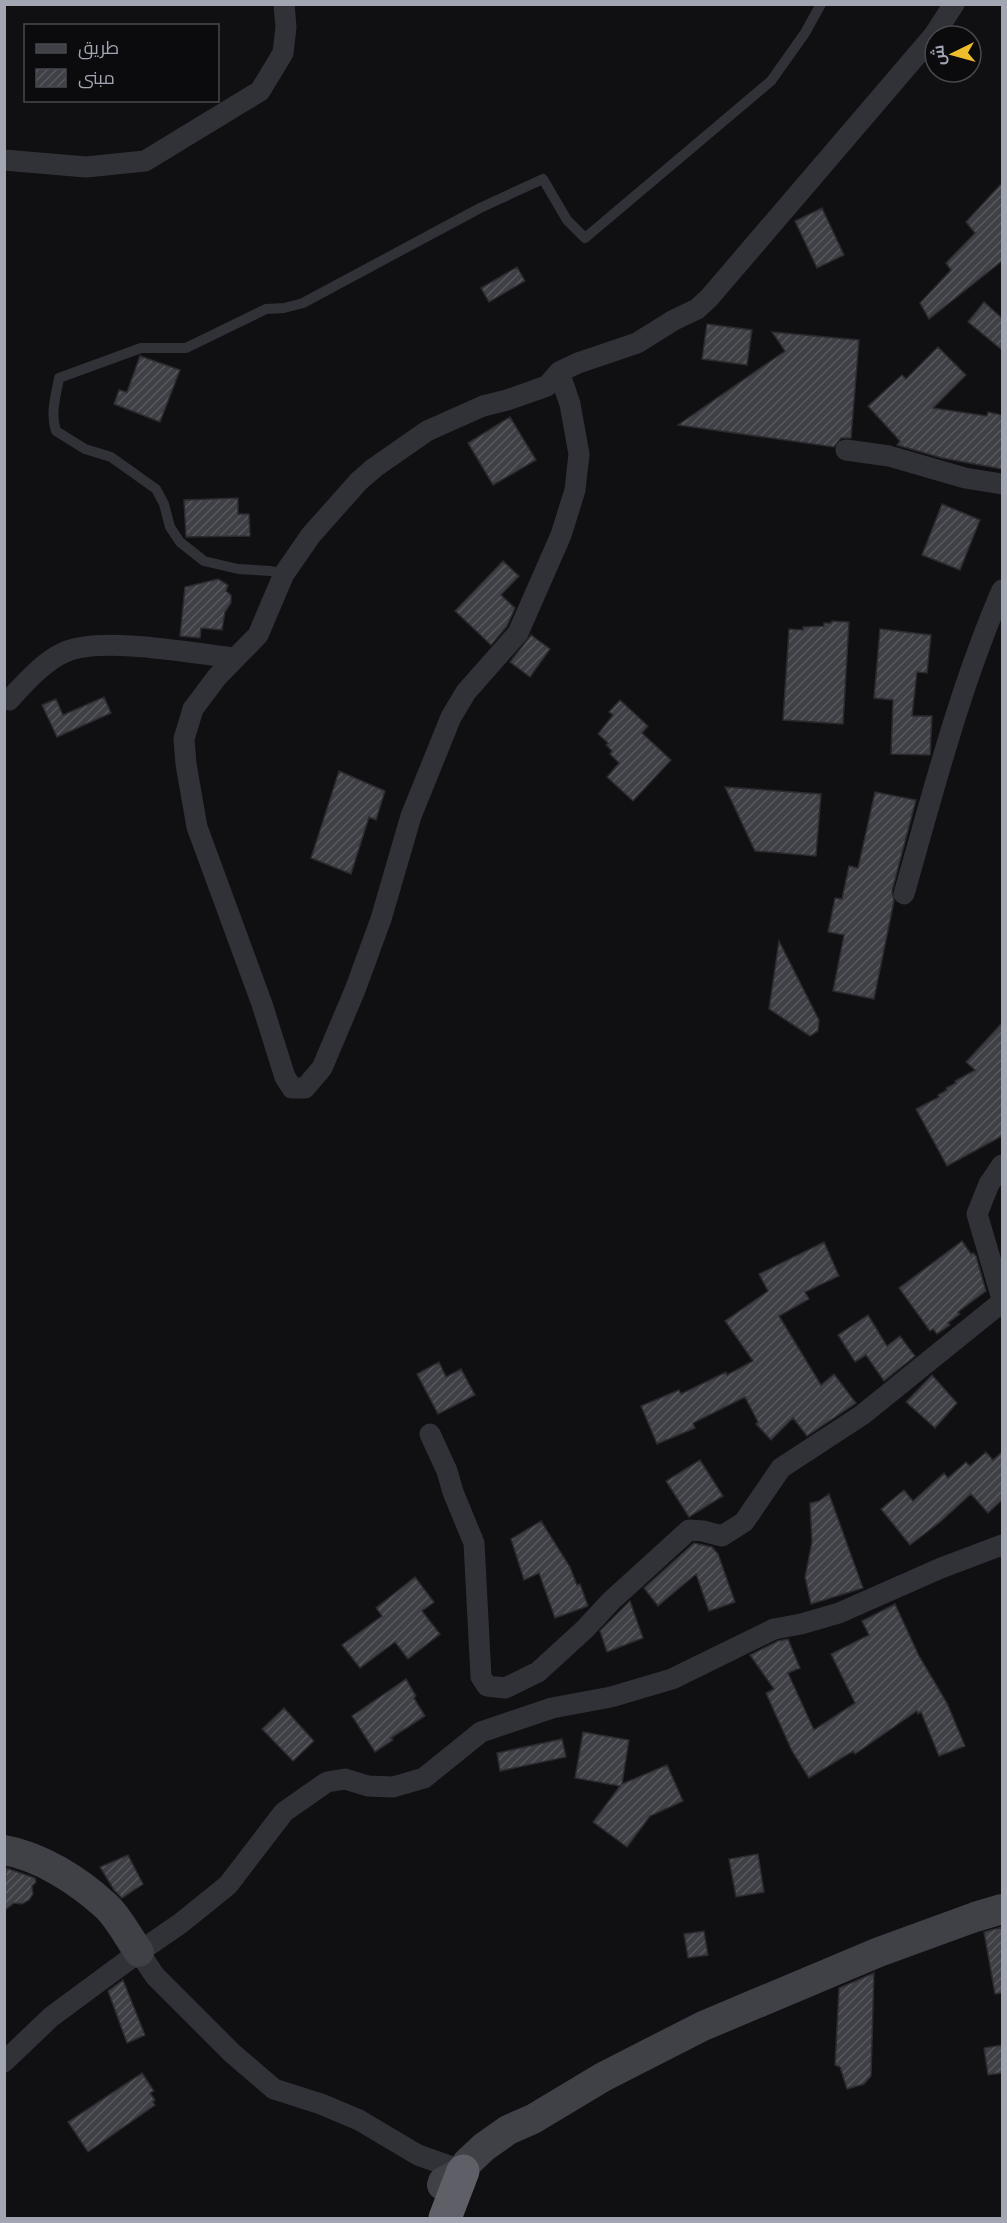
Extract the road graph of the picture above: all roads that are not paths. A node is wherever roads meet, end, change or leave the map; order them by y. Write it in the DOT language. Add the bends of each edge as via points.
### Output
graph roads {
  1 [pos="284,4"];
  2 [pos="821,4"];
  3 [pos="954,4"];
  4 [pos="4,160"];
  5 [pos="559,372"];
  6 [pos="846,450"];
  7 [pos="1002,484"];
  8 [pos="284,574"];
  9 [pos="1002,590"];
  10 [pos="994,633"];
  11 [pos="234,658"];
  12 [pos="4,699"];
  13 [pos="904,894"];
  14 [pos="1002,1165"];
  15 [pos="1002,1300"];
  16 [pos="430,1434"];
  17 [pos="1002,1545"];
  18 [pos="4,1850"];
  19 [pos="1002,1909"];
  20 [pos="139,1952"];
  21 [pos="4,2062"];
  22 [pos="463,2171"];
  23 [pos="430,2218"];
  24 [pos="445,2218"];
  1 -- 4 [label="street" via="283,53 261,91 145,161 86,167"];
  2 -- 8 [label="lane" via="806,33 771,81 585,238 567,220 543,179 480,208 303,303 266,309 186,348 141,348 59,378 53,422 56,430 111,458 156,489 180,542 204,561"];
  3 -- 5 [label="street" via="934,35 697,309 637,343"];
  5 -- 8 [label="street" via="547,386 466,412 427,430 390,455 359,481 311,535"];
  5 -- 11 [label="street" via="570,404 579,454 575,490 561,535 518,633 466,692 451,717 411,816 355,990 322,1068 305,1088 292,1088 285,1077 197,827 188,775 184,739 193,708"];
  6 -- 7 [label="street" via="889,456 965,478"];
  8 -- 11 [label="street" via="258,635"];
  9 -- 10 [label="street"];
  10 -- 13 [label="street" via="944,757"];
  11 -- 12 [label="street" via="160,648 86,645 63,652 9,700"];
  14 -- 15 [label="street" via="977,1214"];
  15 -- 16 [label="street" via="862,1415 781,1468 744,1522 722,1536 689,1530 538,1672 505,1688 487,1686 481,1677 475,1550"];
  17 -- 20 [label="street" via="839,1613 774,1629 672,1679 611,1697 552,1708 481,1732 424,1778 393,1787 368,1786 345,1779 327,1782 284,1812 228,1885"];
  18 -- 20 [label="main road" via="23,1854 86,1890 107,1907"];
  19 -- 22 [label="main road" via="879,1952 703,2026 508,2130 484,2147"];
  20 -- 21 [label="street" via="51,2017"];
  20 -- 22 [label="street" via="155,1976 274,2089 359,2120 418,2155"];
  22 -- 23 [label="main road" via="443,2182"];
  22 -- 24 [label="highway"];
}
